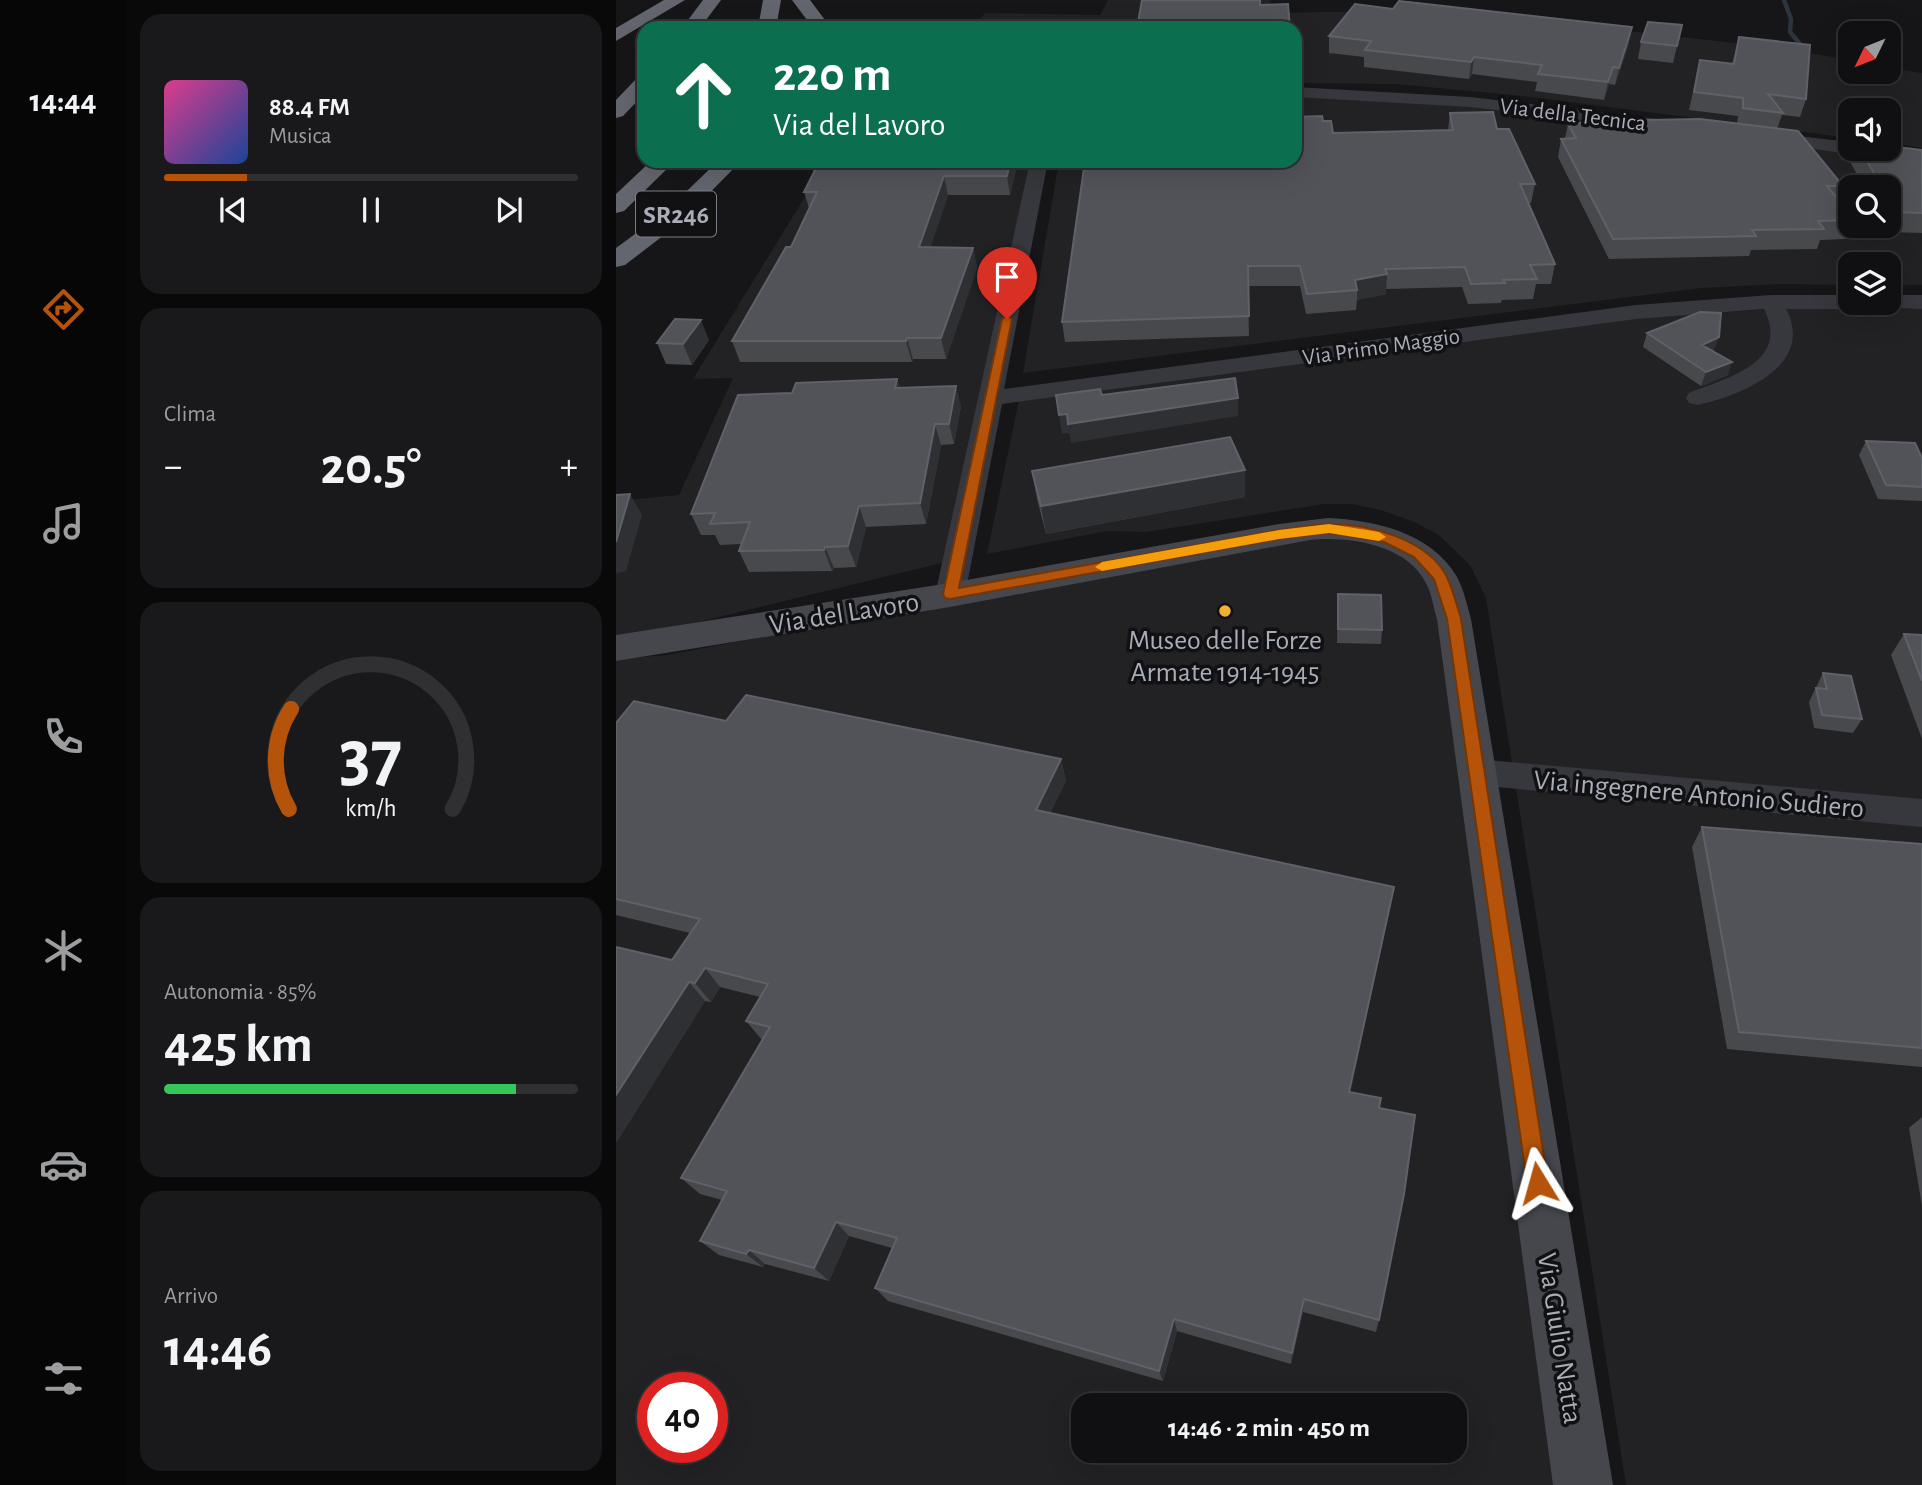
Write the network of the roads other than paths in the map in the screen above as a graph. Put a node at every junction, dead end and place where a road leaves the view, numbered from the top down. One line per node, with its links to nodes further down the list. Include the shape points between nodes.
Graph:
1 (676, 0): 6 (highway)
2 (682, 0): 7 (highway)
3 (712, 0): 8 (highway)
4 (772, 0): 9 (highway)
5 (800, 0): 10 (highway)
6 (641, 21)
7 (664, 21)
8 (696, 21)
9 (770, 21)
10 (816, 21)
11 (637, 23): 12 (highway)
12 (616, 36)
13 (1302, 92): 16 (street, Via della Tecnica, via 1470,102)
14 (637, 94): 15 (highway)
15 (622, 119)
16 (1691, 128)
17 (1744, 135): 18 (street)
18 (1838, 147)
19 (657, 168): 22 (highway)
20 (723, 168): 23 (highway, SR246, via 673,216)
21 (1038, 168): 28 (street)
22 (616, 206)
23 (616, 260)
24 (1771, 302): 25 (street, Via Primo Maggio); 28 (street, Via Primo Maggio, via 1636,312); 29 (street, via 1782,323 1781,341 1770,363 1755,376)
25 (1838, 302)
26 (1901, 302): 27 (street)
27 (1922, 302)
28 (991, 398): 31 (street)
29 (1698, 398)
30 (1279, 534): 31 (street, Via del Lavoro); 33 (street, Via Giulio Natta, via 1329,528 1389,539 1419,554 1440,577 1454,619)
31 (950, 594): 32 (street, Via del Lavoro)
32 (616, 648)
33 (1476, 772): 34 (street, Via ingegnere Antonio Sudiero); 35 (street, Via Giulio Natta)
34 (1922, 813)
35 (1583, 1485)

